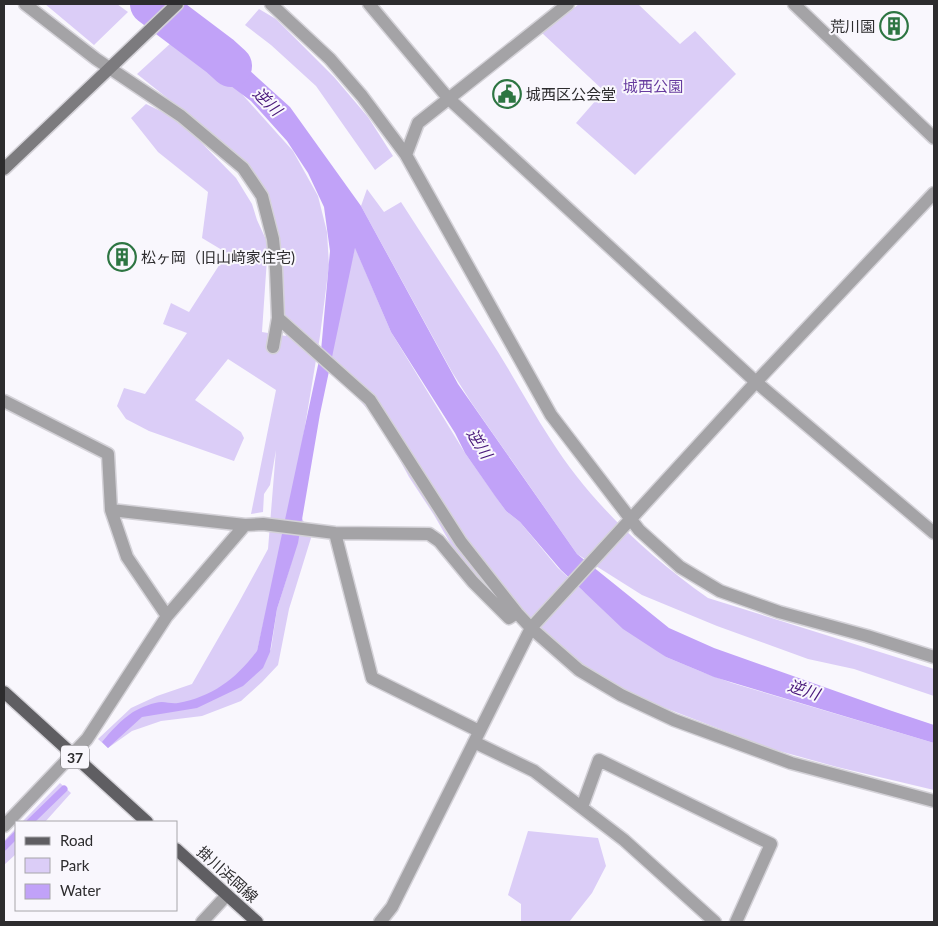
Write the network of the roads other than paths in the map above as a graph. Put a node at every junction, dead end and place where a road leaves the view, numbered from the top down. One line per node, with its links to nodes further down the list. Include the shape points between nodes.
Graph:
1 (25, 4): 7 (street)
2 (176, 4): 7 (street)
3 (271, 4): 10 (street, via 330,59)
4 (369, 4): 8 (street)
5 (568, 4): 8 (street)
6 (794, 4): 9 (street)
7 (112, 66): 11 (street); 13 (street, via 181,116 243,168 262,196 273,239)
8 (448, 98): 10 (street, via 418,123); 15 (street)
9 (934, 138)
10 (406, 155): 18 (street, via 551,415)
11 (4, 169)
12 (934, 193): 15 (street)
13 (278, 318): 14 (street); 22 (street, via 370,400 461,542)
14 (273, 347)
15 (756, 382): 18 (street); 21 (street)
16 (4, 400): 17 (street, via 108,454)
17 (111, 510): 19 (street); 23 (street, via 127,557)
18 (630, 519): 24 (street); 25 (street, via 680,567 720,591 779,612)
19 (245, 525): 20 (street, via 263,524); 23 (street)
20 (335, 533): 22 (street, via 429,534 509,618); 27 (street, via 372,678)
21 (934, 533)
22 (517, 613): 24 (street)
23 (167, 616): 28 (street, via 92,733)
24 (535, 623): 27 (street); 29 (street, via 579,670 621,695 674,720 791,763)
25 (934, 657)
26 (4, 692): 28 (main road, 37)
27 (477, 737): 30 (street, via 534,771); 37 (street, via 392,907)
28 (72, 755): 31 (main road, 37); 32 (street)
29 (934, 800)
30 (582, 807): 38 (street, via 624,840); 39 (street, via 599,760 770,844)
31 (146, 821)
32 (4, 826)
33 (178, 851): 34 (main road, 掛川浜岡線)
34 (227, 895): 35 (street); 36 (main road, 掛川浜岡線)
35 (202, 922)
36 (257, 922)
37 (380, 922)
38 (715, 922)
39 (736, 922)

